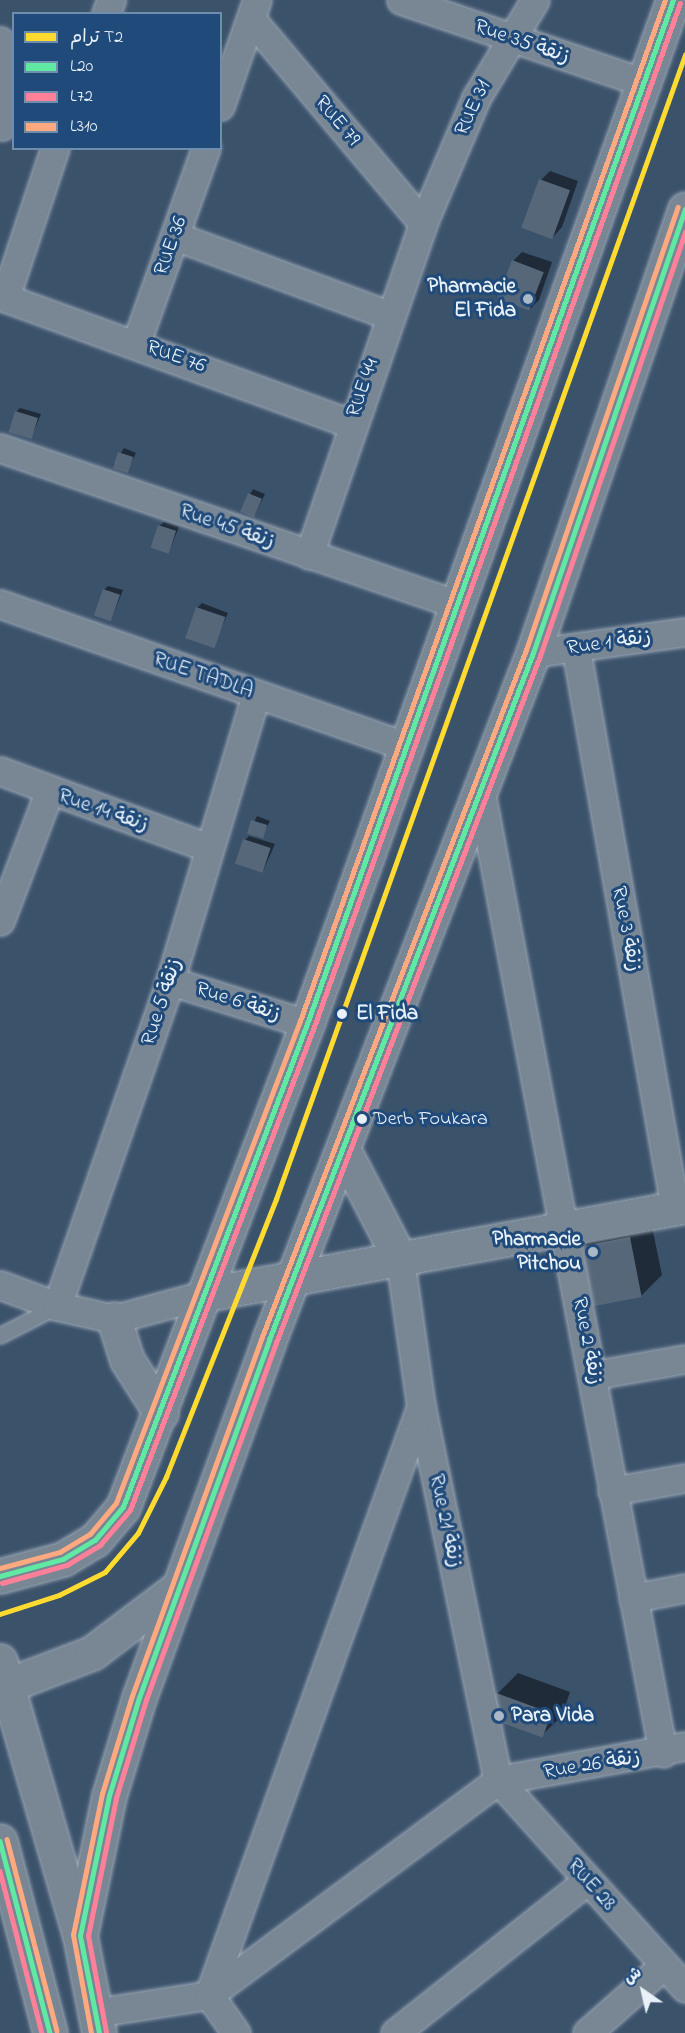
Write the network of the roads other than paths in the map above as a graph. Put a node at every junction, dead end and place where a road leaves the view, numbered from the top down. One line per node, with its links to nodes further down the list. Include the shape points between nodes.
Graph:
1 (401, 0): 5 (street, Rue 35 زنقة)
2 (536, 0): 5 (street, RUE 31)
3 (673, 0): 7 (main road)
4 (254, 10): 8 (street); 13 (street, RUE 79)
5 (514, 40): 7 (street, Rue 35 زنقة); 13 (street, RUE 31, via 476,98)
6 (0, 41): 9 (street)
7 (642, 82): 23 (main road)
8 (222, 100)
9 (5, 126)
10 (54, 150): 16 (street)
11 (205, 150): 14 (street, RUE 36)
12 (685, 209): 15 (main road)
13 (423, 223): 17 (street, RUE 44)
14 (175, 236): 17 (street); 18 (street, RUE 36)
15 (679, 243): 26 (main road)
16 (3, 297): 18 (street, RUE 76)
17 (388, 315): 19 (street, RUE 44)
18 (136, 343): 19 (street, RUE 76)
19 (351, 424): 21 (street, RUE 44)
20 (0, 448): 21 (street, Rue 45 زنقة)
21 (309, 555): 23 (street, Rue 45 زنقة)
22 (0, 604): 27 (street, RUE TADLA)
23 (455, 604): 28 (main road)
24 (685, 632): 25 (street, Rue 1 زنقة)
25 (576, 650): 26 (street, Rue 1 زنقة); 37 (street, Rue 3 زنقة)
26 (533, 653): 30 (main road)
27 (256, 695): 28 (street, RUE TADLA); 32 (street, Rue 5 زنقة)
28 (406, 746): 35 (main road)
29 (0, 771): 31 (street, Rue 14 زنقة)
30 (480, 788): 36 (main road); 38 (street, Rue 2 زنقة)
31 (49, 792): 32 (street, Rue 14 زنقة); 33 (street)
32 (207, 847): 34 (street, Rue 5 زنقة)
33 (0, 921)
34 (170, 981): 35 (street, Rue 6 زنقة); 43 (street, Rue 5 زنقة)
35 (307, 1024): 42 (main road)
36 (343, 1149): 39 (main road); 40 (main road)
37 (680, 1207): 38 (main road)
38 (565, 1229): 39 (main road); 47 (street, Rue 2 زنقة)
39 (400, 1259): 40 (main road); 48 (street, Rue 21 زنقة)
40 (294, 1278): 42 (main road); 53 (main road)
41 (0, 1285): 43 (street)
42 (207, 1294): 44 (street); 49 (main road)
43 (57, 1306): 44 (street); 45 (lane)
44 (114, 1319): 49 (main road, via 127,1360)
45 (0, 1336)
46 (685, 1359): 47 (street)
47 (594, 1375): 51 (street, Rue 2 زنقة)
48 (421, 1406): 58 (street, Rue 21 زنقة); 66 (street)
49 (161, 1413): 52 (main road, via 123,1508 95,1540 63,1559)
50 (685, 1478): 51 (street)
51 (612, 1491): 55 (street, Rue 2 زنقة)
52 (0, 1576)
53 (179, 1587): 56 (main road, via 92,1653); 62 (main road, via 109,1796)
54 (685, 1588): 55 (street)
55 (633, 1598): 57 (street, Rue 2 زنقة)
56 (3, 1679): 62 (main road)
57 (674, 1749): 58 (street, Rue 26 زنقة)
58 (498, 1780): 60 (street, RUE 28); 66 (street)
59 (0, 1840): 63 (main road)
60 (588, 1881): 64 (street, RUE 28); 70 (street)
61 (0, 1894): 63 (main road)
62 (80, 1936): 67 (main road)
63 (28, 1939): 68 (main road)
64 (664, 1965): 65 (street, RUE 28); 71 (street)
65 (685, 1988)
66 (209, 1995): 67 (street); 69 (street)
67 (96, 2023)
68 (50, 2033)
69 (236, 2033)
70 (395, 2033)
71 (587, 2033)

